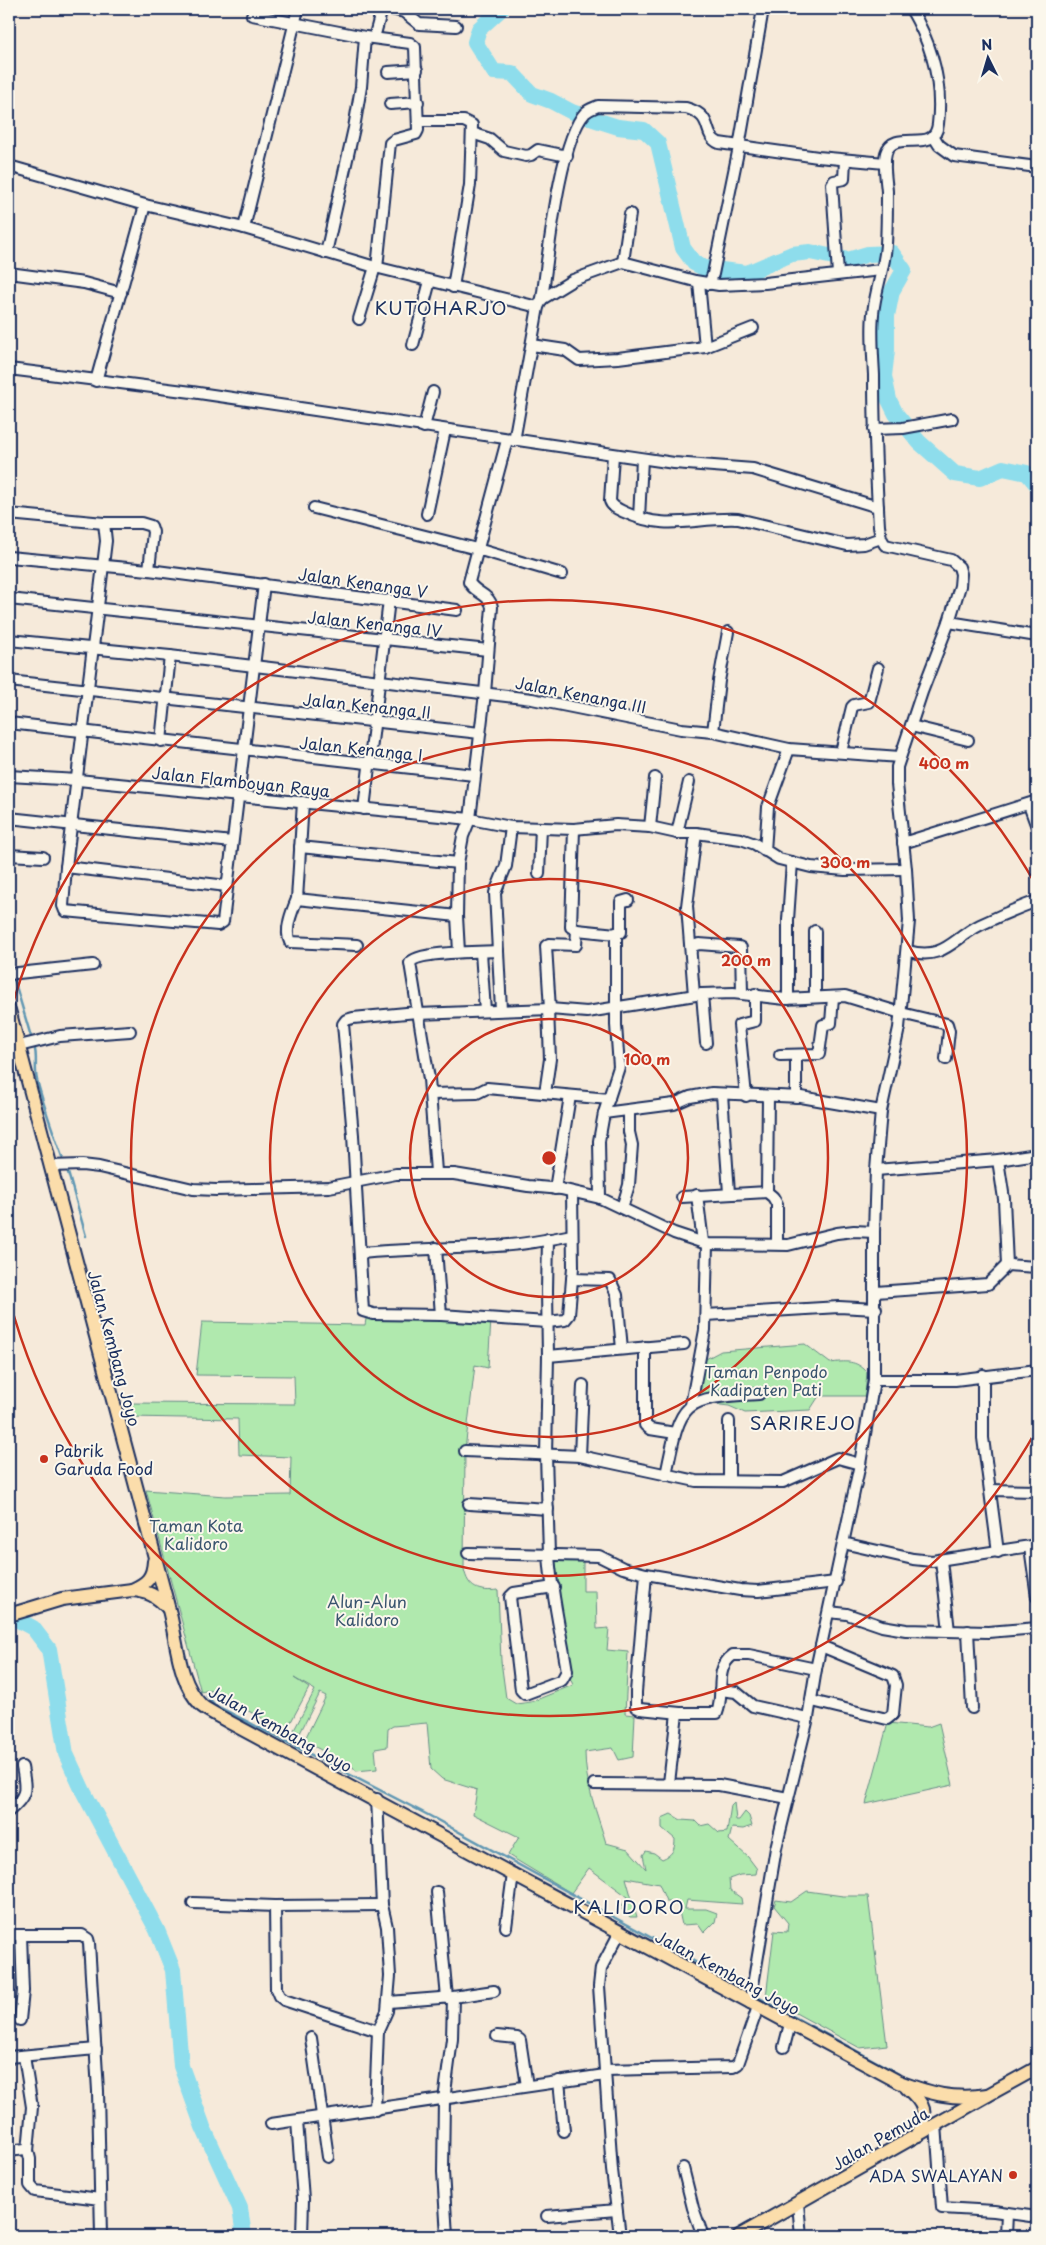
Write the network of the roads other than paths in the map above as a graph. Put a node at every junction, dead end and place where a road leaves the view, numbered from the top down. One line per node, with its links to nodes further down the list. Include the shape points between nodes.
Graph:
1 (298, 9): 7 (street)
2 (382, 9): 9 (street)
3 (391, 9): 8 (street, via 404,12 419,24)
4 (763, 9): 17 (street)
5 (911, 9): 16 (street, via 928,43 938,76 940,102)
6 (252, 15): 7 (street)
7 (294, 24): 9 (street); 25 (street)
8 (456, 26)
9 (370, 38): 10 (street, via 413,44 417,52); 26 (street)
10 (417, 70): 11 (street); 12 (street)
11 (388, 72)
12 (418, 102): 13 (street); 14 (street)
13 (390, 104)
14 (418, 121): 15 (street, via 464,121 472,125); 28 (street, via 417,133 390,143)
15 (472, 133): 18 (street, via 490,139 504,151 526,156 538,150); 34 (street, via 468,202)
16 (934, 137): 20 (street, via 894,143 886,152); 22 (street, via 954,156)
17 (739, 146): 18 (street, via 714,141 704,118 693,110 608,105 586,112); 19 (street); 33 (street, via 714,269)
18 (567, 156): 36 (street)
19 (845, 160): 20 (street); 31 (street, via 844,179 832,184)
20 (885, 163): 29 (street, via 887,212)
21 (9, 166): 23 (street)
22 (1037, 167)
23 (145, 205): 25 (street); 35 (street)
24 (630, 214): 27 (street)
25 (244, 228): 26 (street)
26 (326, 253): 28 (street)
27 (623, 262): 33 (street); 36 (street, via 573,280)
28 (376, 267): 32 (street); 37 (street)
29 (881, 270): 31 (street); 47 (street, via 873,315)
30 (9, 273): 35 (street, via 84,283)
31 (838, 274): 33 (street, via 765,283)
32 (430, 281): 34 (street); 39 (street)
33 (704, 283): 41 (street)
34 (453, 287): 36 (street)
35 (121, 293): 43 (street)
36 (540, 303): 40 (street)
37 (359, 318)
38 (752, 328): 41 (street)
39 (414, 345)
40 (532, 345): 41 (street, via 565,350 579,360); 49 (street)
41 (705, 347)
42 (9, 369): 43 (street)
43 (96, 380): 46 (street)
44 (433, 392): 46 (street)
45 (952, 419): 47 (street, via 903,428)
46 (424, 427): 48 (street)
47 (874, 429): 52 (street)
48 (445, 430): 49 (street); 55 (street)
49 (510, 440): 50 (street); 59 (street)
50 (613, 455): 51 (street); 56 (street, via 610,501 615,508)
51 (642, 459): 52 (street, via 753,469); 56 (street)
52 (878, 507): 58 (street)
53 (314, 508): 59 (street)
54 (9, 514): 57 (street)
55 (427, 514)
56 (640, 518): 58 (street, via 670,524 738,519 847,545)
57 (104, 523): 61 (street); 62 (street, via 151,526)
58 (881, 538): 69 (street, via 888,546 956,562 961,579)
59 (477, 549): 63 (street); 76 (street, via 469,582 491,602)
60 (9, 557): 61 (street, Jalan Kenanga V)
61 (103, 565): 62 (street, Jalan Kenanga V); 67 (street)
62 (149, 570): 64 (street, Jalan Kenanga V)
63 (562, 574)
64 (264, 584): 66 (street, Jalan Kenanga V); 70 (street)
65 (9, 599): 67 (street, Jalan Kenanga IV)
66 (388, 600): 68 (street, Jalan Kenanga V); 74 (street)
67 (99, 607): 70 (street, Jalan Kenanga IV); 75 (street)
68 (458, 610)
69 (949, 622): 72 (street); 88 (street)
70 (259, 625): 74 (street, Jalan Kenanga IV); 78 (street)
71 (728, 632): 90 (street)
72 (1037, 636)
73 (9, 640): 75 (street, Jalan Kenanga III)
74 (384, 640): 76 (street, Jalan Kenanga IV); 80 (street)
75 (93, 648): 77 (street, Jalan Kenanga III); 82 (street)
76 (488, 650): 83 (street)
77 (170, 656): 78 (street, Jalan Kenanga III); 84 (street)
78 (255, 666): 80 (street, Jalan Kenanga III); 85 (street)
79 (878, 668): 96 (street, via 869,702 852,707)
80 (379, 680): 83 (street, Jalan Kenanga III); 86 (street)
81 (9, 681): 82 (street, Jalan Kenanga II)
82 (88, 689): 84 (street, Jalan Kenanga II); 89 (street)
83 (485, 693): 90 (street, Jalan Kenanga III); 91 (street)
84 (165, 698): 85 (street, Jalan Kenanga II); 93 (street)
85 (250, 707): 86 (street, Jalan Kenanga II); 94 (street)
86 (374, 721): 91 (street, Jalan Kenanga II); 98 (street)
87 (9, 723): 89 (street, Jalan Kenanga I)
88 (911, 726): 92 (street); 97 (street)
89 (83, 732): 93 (street, Jalan Kenanga I); 102 (street)
90 (713, 732): 95 (street, Jalan Kenanga III)
91 (480, 733): 99 (street)
92 (968, 740)
93 (161, 741): 94 (street, Jalan Kenanga I)
94 (244, 749): 98 (street, Jalan Kenanga I); 104 (street)
95 (789, 749): 96 (street, Jalan Kenanga III); 121 (street, via 768,807)
96 (841, 752): 97 (street, Jalan Kenanga III)
97 (900, 757): 119 (street, via 897,784)
98 (370, 764): 99 (street, Jalan Kenanga I); 107 (street)
99 (474, 775): 109 (street)
100 (9, 776): 102 (street, Jalan Flamboyan Raya)
101 (655, 778): 112 (street)
102 (78, 780): 104 (street, Jalan Flamboyan Raya); 110 (street)
103 (689, 782): 116 (street)
104 (238, 796): 105 (street, Jalan Flamboyan Raya); 118 (street)
105 (303, 802): 107 (street, Jalan Flamboyan Raya); 120 (street)
106 (1033, 803): 113 (street); 119 (street)
107 (364, 809): 109 (street, Jalan Flamboyan Raya)
108 (9, 818): 110 (street)
109 (470, 819): 111 (street, Jalan Flamboyan Raya); 125 (street)
110 (72, 824): 118 (street); 126 (street)
111 (511, 827): 114 (street, Jalan Flamboyan Raya); 139 (street, via 506,866 495,893)
112 (650, 827): 115 (street, Jalan Flamboyan Raya); 116 (street, Jalan Flamboyan Raya)
113 (1037, 827)
114 (541, 828): 115 (street, Jalan Flamboyan Raya); 128 (street)
115 (574, 829): 134 (street, via 570,922 571,928)
116 (677, 833): 117 (street, Jalan Flamboyan Raya)
117 (696, 833): 121 (street, Jalan Flamboyan Raya, via 741,840 755,844); 138 (street, via 687,906)
118 (232, 842): 129 (street)
119 (903, 843): 127 (street)
120 (300, 847): 125 (street); 130 (street)
121 (765, 852): 124 (street, Jalan Flamboyan Raya)
122 (9, 855): 123 (street)
123 (43, 857)
124 (792, 862): 127 (street, Jalan Flamboyan Raya, via 826,870); 150 (street)
125 (458, 863): 133 (street)
126 (66, 867): 129 (street); 129 (street, via 65,911 218,925 224,922)
127 (906, 869): 140 (street)
128 (539, 874)
129 (227, 886)
130 (297, 899): 133 (street); 137 (street, via 290,917 290,942)
131 (628, 900): 136 (street, via 621,902 621,932)
132 (1036, 904): 140 (street, via 976,927 936,953)
133 (457, 916): 141 (street)
134 (578, 930): 136 (street); 152 (street, via 576,945 546,946)
135 (815, 931): 149 (street)
136 (616, 933): 151 (street)
137 (357, 945)
138 (691, 950): 145 (street, via 699,944 741,948); 147 (street)
139 (498, 951): 142 (street); 153 (street)
140 (908, 951): 157 (street)
141 (460, 952): 142 (street); 156 (street, via 412,960 410,966)
142 (481, 952): 154 (street)
143 (93, 965): 144 (street)
144 (9, 974)
145 (742, 993): 146 (street); 147 (street)
146 (755, 994): 150 (street); 168 (street, via 755,1021 739,1025)
147 (698, 995): 151 (street); 159 (street)
148 (833, 996): 149 (street); 157 (street, via 852,998); 161 (street, via 831,1023 823,1025 819,1054)
149 (815, 997): 150 (street)
150 (788, 999)
151 (618, 1008): 152 (street, via 587,1012); 171 (street, via 619,1066)
152 (549, 1009): 153 (street); 164 (street, via 550,1059)
153 (502, 1010): 154 (street)
154 (485, 1011): 156 (street)
155 (9, 1013): 160 (main road, Jalan Kembang Joyo)
156 (418, 1013): 165 (street); 180 (street, via 344,1021)
157 (901, 1013): 163 (street, via 949,1026); 172 (street)
158 (130, 1031): 160 (street, via 60,1036)
159 (706, 1043)
160 (19, 1046): 177 (main road, Jalan Kembang Joyo)
161 (796, 1055): 162 (street); 170 (street)
162 (780, 1056)
163 (946, 1059)
164 (546, 1093): 165 (street, via 487,1088 477,1093); 167 (street)
165 (430, 1094): 179 (street)
166 (722, 1094): 168 (street); 173 (street, via 700,1094 674,1104); 184 (street)
167 (570, 1096): 171 (street); 181 (street)
168 (746, 1096): 169 (street)
169 (768, 1097): 170 (street); 183 (street)
170 (796, 1097): 172 (street)
171 (609, 1099): 174 (street)
172 (881, 1111): 178 (street)
173 (629, 1112): 174 (street); 188 (street, via 631,1162)
174 (604, 1113): 187 (street, via 599,1141)
175 (1037, 1154): 176 (street)
176 (998, 1160): 178 (street); 196 (street, via 1004,1199)
177 (50, 1166): 180 (street, via 99,1167 192,1189 329,1187); 231 (main road, Jalan Kembang Joyo)
178 (876, 1170): 189 (street)
179 (436, 1172): 180 (street, via 396,1174); 181 (street)
180 (355, 1182): 195 (street)
181 (555, 1189): 182 (street)
182 (572, 1192): 187 (street); 190 (street)
183 (767, 1192): 184 (street); 193 (street, via 777,1204)
184 (729, 1193): 185 (street)
185 (696, 1195): 186 (street); 192 (street)
186 (682, 1196)
187 (600, 1198): 188 (street)
188 (622, 1208): 192 (street, via 674,1233)
189 (874, 1232): 193 (street, via 854,1231 795,1244); 199 (street)
190 (572, 1235): 191 (street); 198 (street)
191 (548, 1239): 194 (street, via 496,1246); 203 (street)
192 (705, 1243): 193 (street); 201 (street)
193 (777, 1244)
194 (436, 1248): 195 (street); 202 (street)
195 (360, 1254): 202 (street, via 363,1311)
196 (1007, 1265): 197 (street); 199 (street, via 988,1284)
197 (1037, 1267)
198 (572, 1279): 203 (street, via 569,1316 565,1320); 206 (street, via 610,1280 617,1295)
199 (876, 1292): 200 (street)
200 (876, 1308): 201 (street, via 839,1307); 210 (street)
201 (706, 1315): 213 (street)
202 (441, 1316): 203 (street)
203 (547, 1322): 207 (street)
204 (684, 1344): 205 (street)
205 (645, 1347): 206 (street); 215 (street, via 645,1425 650,1429)
206 (622, 1349): 207 (street)
207 (548, 1356): 217 (street)
208 (1037, 1370): 209 (street)
209 (983, 1376): 210 (street, via 955,1380); 222 (street, via 983,1438)
210 (874, 1380): 219 (street)
211 (583, 1385): 218 (street)
212 (759, 1394): 213 (street, via 704,1399)
213 (691, 1405): 215 (street, via 679,1419)
214 (729, 1421): 221 (street)
215 (675, 1433): 220 (street)
216 (465, 1450): 217 (street)
217 (546, 1455): 218 (street); 225 (street)
218 (580, 1456): 220 (street)
219 (860, 1464): 221 (street, via 838,1458 783,1482); 226 (street)
220 (666, 1475): 221 (street)
221 (729, 1481)
222 (990, 1490): 223 (street); 229 (street)
223 (1037, 1491)
224 (469, 1504): 225 (street)
225 (548, 1509): 230 (street)
226 (843, 1543): 232 (street, via 913,1560); 234 (street)
227 (1034, 1546): 229 (street); 237 (street)
228 (468, 1552): 230 (street)
229 (998, 1552): 232 (street)
230 (549, 1554): 233 (street, via 599,1556 623,1568); 235 (street)
231 (154, 1555): 236 (main road, via 150,1578); 238 (main road, Jalan Kembang Joyo)
232 (941, 1560): 242 (street)
233 (646, 1574): 234 (street, via 750,1591); 249 (street, via 636,1707)
234 (836, 1582): 239 (street)
235 (554, 1587): 235 (street, via 514,1593 510,1597 521,1690 526,1694 562,1680 566,1674)
236 (132, 1590): 238 (main road, via 154,1595); 240 (main road, via 62,1599)
237 (1037, 1597)
238 (169, 1610): 255 (main road, Jalan Kembang Joyo, via 188,1686 203,1707)
239 (829, 1612): 242 (street, via 892,1628); 244 (street)
240 (9, 1615)
241 (1037, 1628): 243 (street)
242 (949, 1631): 243 (street)
243 (968, 1631): 248 (street)
244 (821, 1646): 245 (street); 247 (street, via 893,1676 896,1685 892,1714 887,1719)
245 (816, 1669): 246 (street, via 736,1654 723,1664); 247 (street)
246 (720, 1690): 249 (street, via 717,1712); 250 (street, via 736,1692 753,1706)
247 (812, 1701): 250 (street)
248 (972, 1708)
249 (677, 1713): 252 (street)
250 (807, 1718): 254 (street)
251 (22, 1766): 256 (street, via 26,1789 23,1798)
252 (669, 1783): 253 (street); 254 (street, via 719,1785)
253 (594, 1784)
254 (788, 1798): 268 (street, via 769,1885)
255 (376, 1799): 257 (main road, Jalan Kembang Joyo); 260 (street)
256 (9, 1810)
257 (513, 1874): 262 (street); 263 (main road, Jalan Kembang Joyo)
258 (437, 1892): 267 (street)
259 (193, 1903): 261 (street)
260 (382, 1905): 261 (street); 269 (street, via 387,1927)
261 (275, 1906): 272 (street, via 276,1989 279,1996)
262 (506, 1927)
263 (620, 1932): 268 (main road, Jalan Kembang Joyo); 280 (street, via 599,1977)
264 (9, 1935): 265 (street)
265 (21, 1935): 270 (street, via 23,1991); 276 (street, via 82,1935 88,1938)
266 (494, 1991): 267 (street)
267 (450, 1998): 269 (street); 285 (street, via 452,2039)
268 (753, 1999): 271 (main road, Jalan Kembang Joyo); 280 (street, via 738,2064 733,2067)
269 (390, 2002): 272 (street)
270 (20, 2020)
271 (790, 2024): 275 (street); 282 (main road, Jalan Kembang Joyo)
272 (378, 2032): 286 (street)
273 (497, 2036): 283 (street, via 520,2040)
274 (311, 2038): 287 (street)
275 (784, 2047)
276 (96, 2049): 277 (street); 297 (street)
277 (24, 2056): 278 (street); 294 (street, via 32,2107)
278 (9, 2057)
279 (1037, 2068): 284 (main road, Jalan Pemuda)
280 (605, 2073): 281 (street); 299 (street)
281 (559, 2081): 283 (street); 291 (street)
282 (899, 2082): 284 (main road, Jalan Kembang Joyo, via 943,2096 970,2098); 292 (main road, via 922,2104 924,2118)
283 (527, 2086): 285 (street)
284 (988, 2095): 290 (main road, Jalan Pemuda)
285 (444, 2100): 286 (street); 305 (street, via 443,2172)
286 (375, 2110): 287 (street)
287 (324, 2117): 288 (street); 295 (street)
288 (297, 2120): 289 (street); 304 (street, via 303,2199)
289 (271, 2124)
290 (936, 2124): 292 (main road, Jalan Pemuda); 300 (street, via 942,2208)
291 (564, 2131)
292 (918, 2135): 298 (main road, Jalan Pemuda)
293 (9, 2151): 294 (street)
294 (28, 2151): 297 (street, via 32,2189 40,2193)
295 (328, 2157)
296 (683, 2168): 307 (street)
297 (100, 2199): 303 (street)
298 (798, 2204): 308 (main road, Jalan Pemuda); 309 (street)
299 (616, 2210): 301 (street); 306 (street)
300 (1007, 2213): 302 (street); 310 (street)
301 (547, 2216)
302 (1037, 2217)
303 (101, 2236)
304 (302, 2236)
305 (447, 2236)
306 (620, 2236)
307 (703, 2236)
308 (739, 2236)
309 (801, 2236)
310 (1006, 2236)

